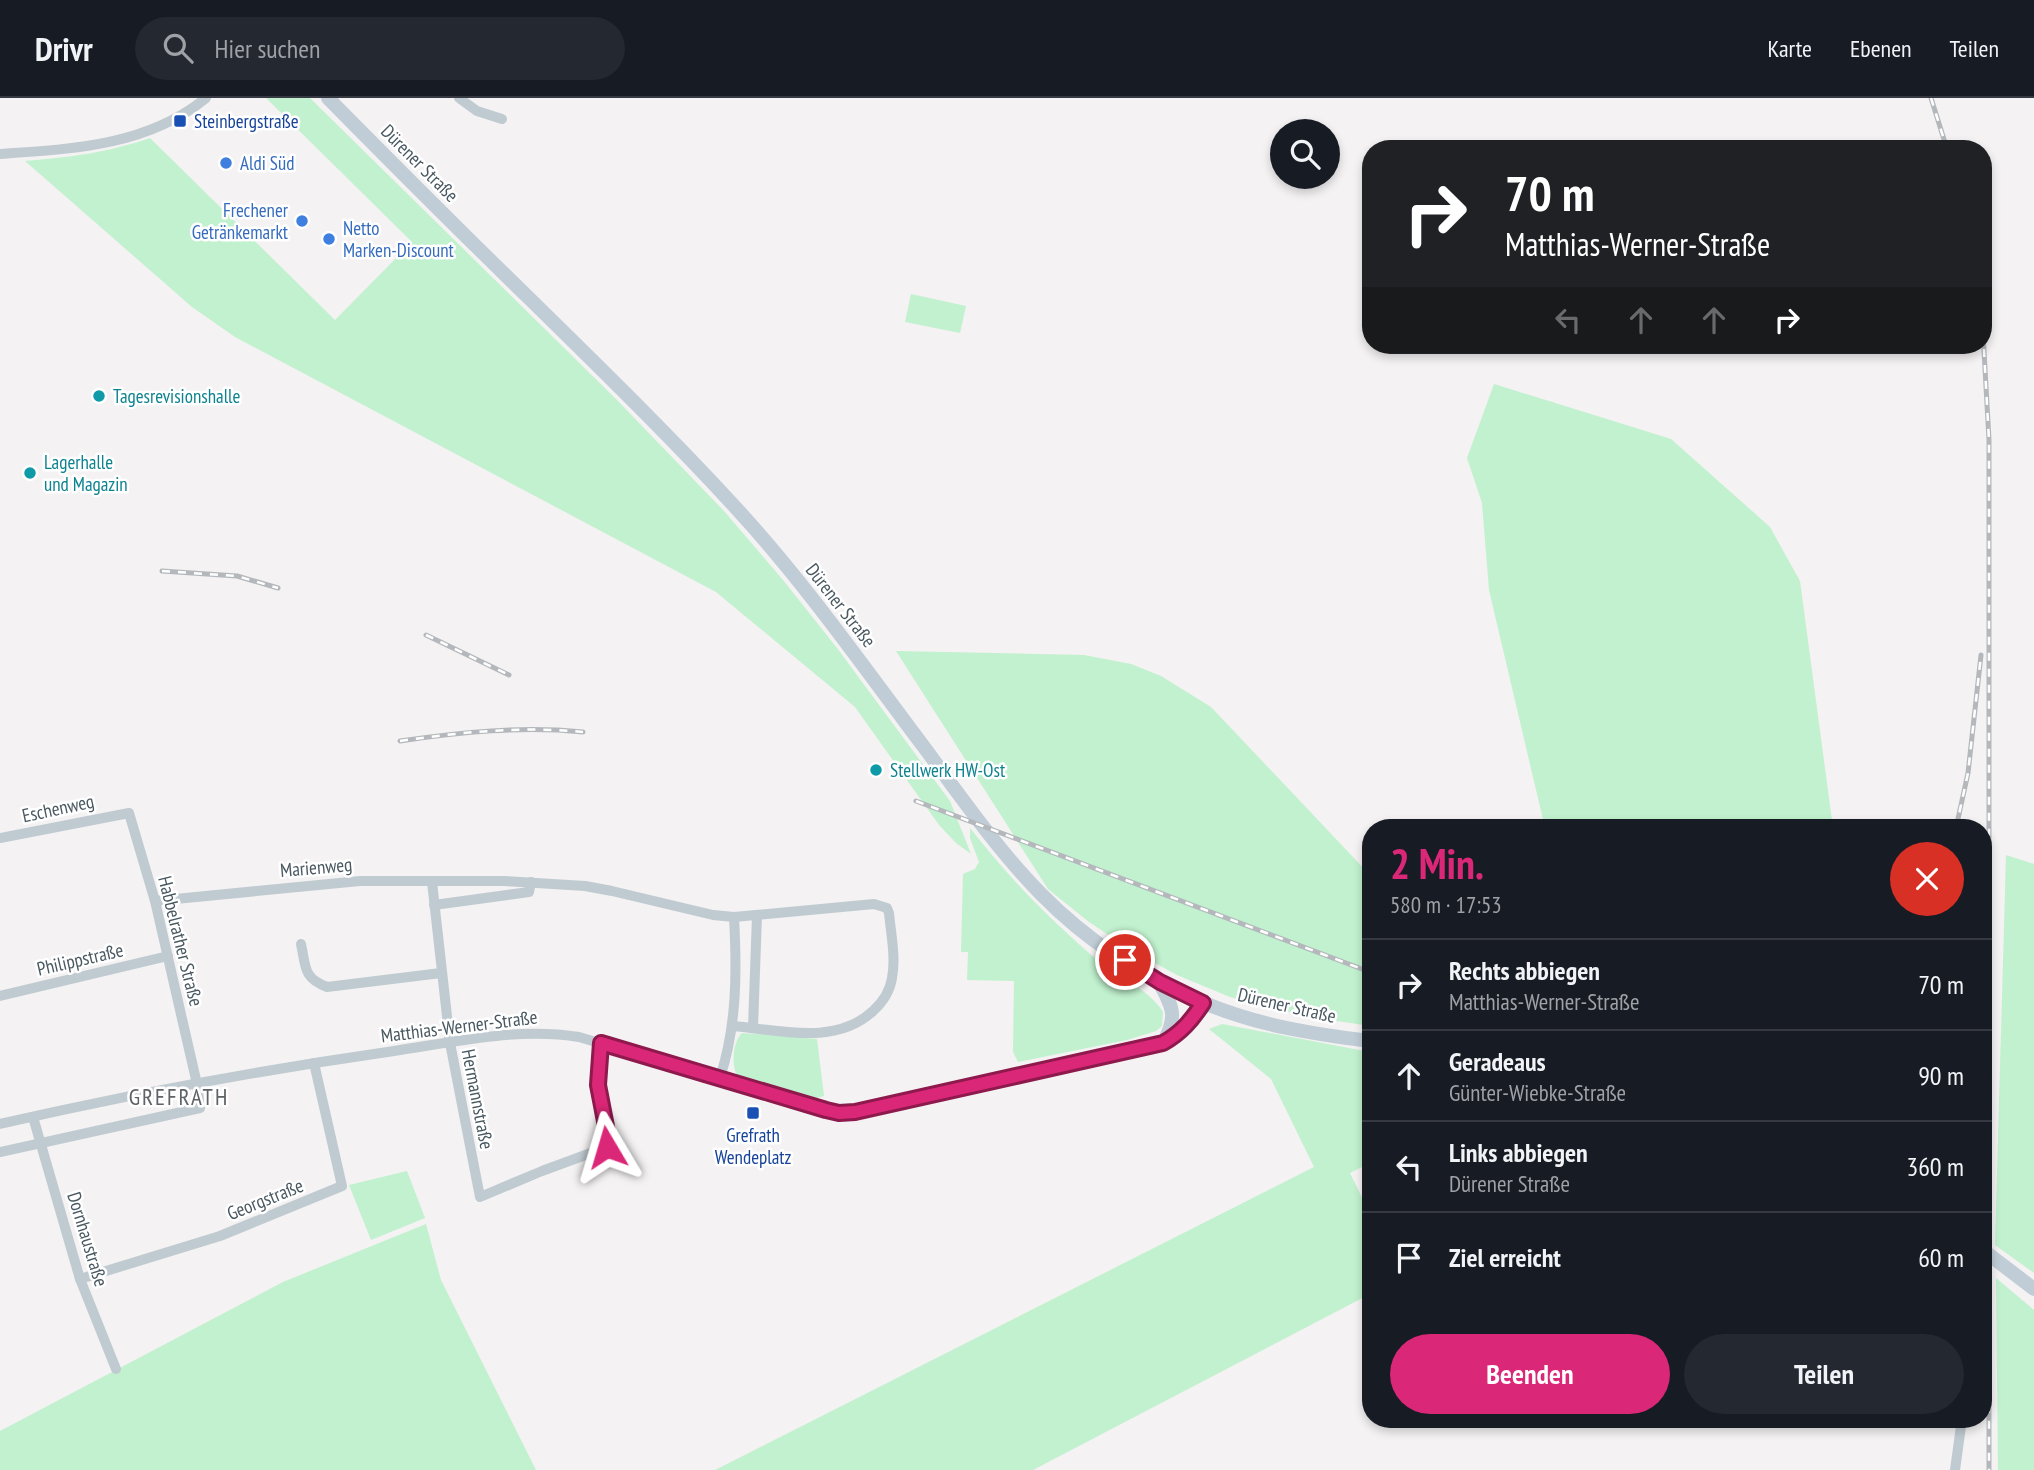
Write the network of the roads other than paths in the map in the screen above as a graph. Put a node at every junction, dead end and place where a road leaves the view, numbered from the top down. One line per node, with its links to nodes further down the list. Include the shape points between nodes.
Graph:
1 (206, 98): 5 (street, via 178,117 113,142)
2 (328, 98): 21 (main road, Dürener Straße, via 737,509 806,590 995,842 1041,894 1108,949)
3 (459, 98): 4 (street, via 477,111)
4 (502, 119)
5 (0, 154)
6 (123, 813): 7 (street, Eschenweg); 12 (street, Habbelrather Straße, via 129,813)
7 (0, 838)
8 (432, 882): 9 (street, Marienweg); 12 (street, Marienweg, via 360,881); 13 (street, Hermannstraße)
9 (481, 882): 10 (street, Marienweg); 11 (street)
10 (531, 882): 11 (street, via 529,892); 15 (street, Marienweg, via 612,891)
11 (482, 898): 13 (street)
12 (155, 901): 17 (street, Habbelrather Straße)
13 (434, 905): 20 (street, Hermannstraße)
14 (757, 915): 15 (street, Marienweg); 19 (street); 25 (street, Marienweg, via 883,905 889,913 893,966 890,986 880,1004 849,1027 802,1032)
15 (734, 917): 18 (street)
16 (301, 944): 20 (street, via 307,974 327,987)
17 (168, 956): 22 (street, Philippstraße); 32 (street, Habbelrather Straße)
18 (737, 964): 19 (street); 24 (street)
19 (755, 964): 25 (street)
20 (441, 973): 27 (street, Hermannstraße)
21 (1160, 982): 23 (main road, Dürener Straße); 29 (main road, via 1173,1016)
22 (0, 996)
23 (1203, 1003): 26 (main road, Dürener Straße, via 1276,1027); 29 (street, via 1184,1029)
24 (733, 1026): 25 (street); 31 (street)
25 (753, 1028)
26 (1362, 1040)
27 (450, 1043): 28 (street, Matthias-Werner-Straße, via 538,1033); 28 (street, Hermannstraße, via 480,1197 607,1147 598,1085); 30 (street, Matthias-Werner-Straße)
28 (601, 1043): 31 (street, Matthias-Werner-Straße)
29 (1163, 1043): 31 (street, Matthias-Werner-Straße, via 855,1112 826,1110)
30 (314, 1063): 32 (street, Matthias-Werner-Straße); 38 (street, Georgstraße, via 342,1186 220,1236)
31 (720, 1078)
32 (197, 1084): 33 (street, Matthias-Werner-Straße); 35 (street, via 200,1108)
33 (33, 1117): 34 (street, Matthias-Werner-Straße); 35 (street, Dornhaustraße)
34 (0, 1124)
35 (41, 1143): 36 (street); 38 (street, Dornhaustraße)
36 (0, 1152)
37 (1992, 1257): 39 (main road)
38 (80, 1279): 40 (street, Dornhaustraße)
39 (2034, 1289)
40 (116, 1369)
41 (1961, 1428): 42 (street)
42 (1955, 1470)

